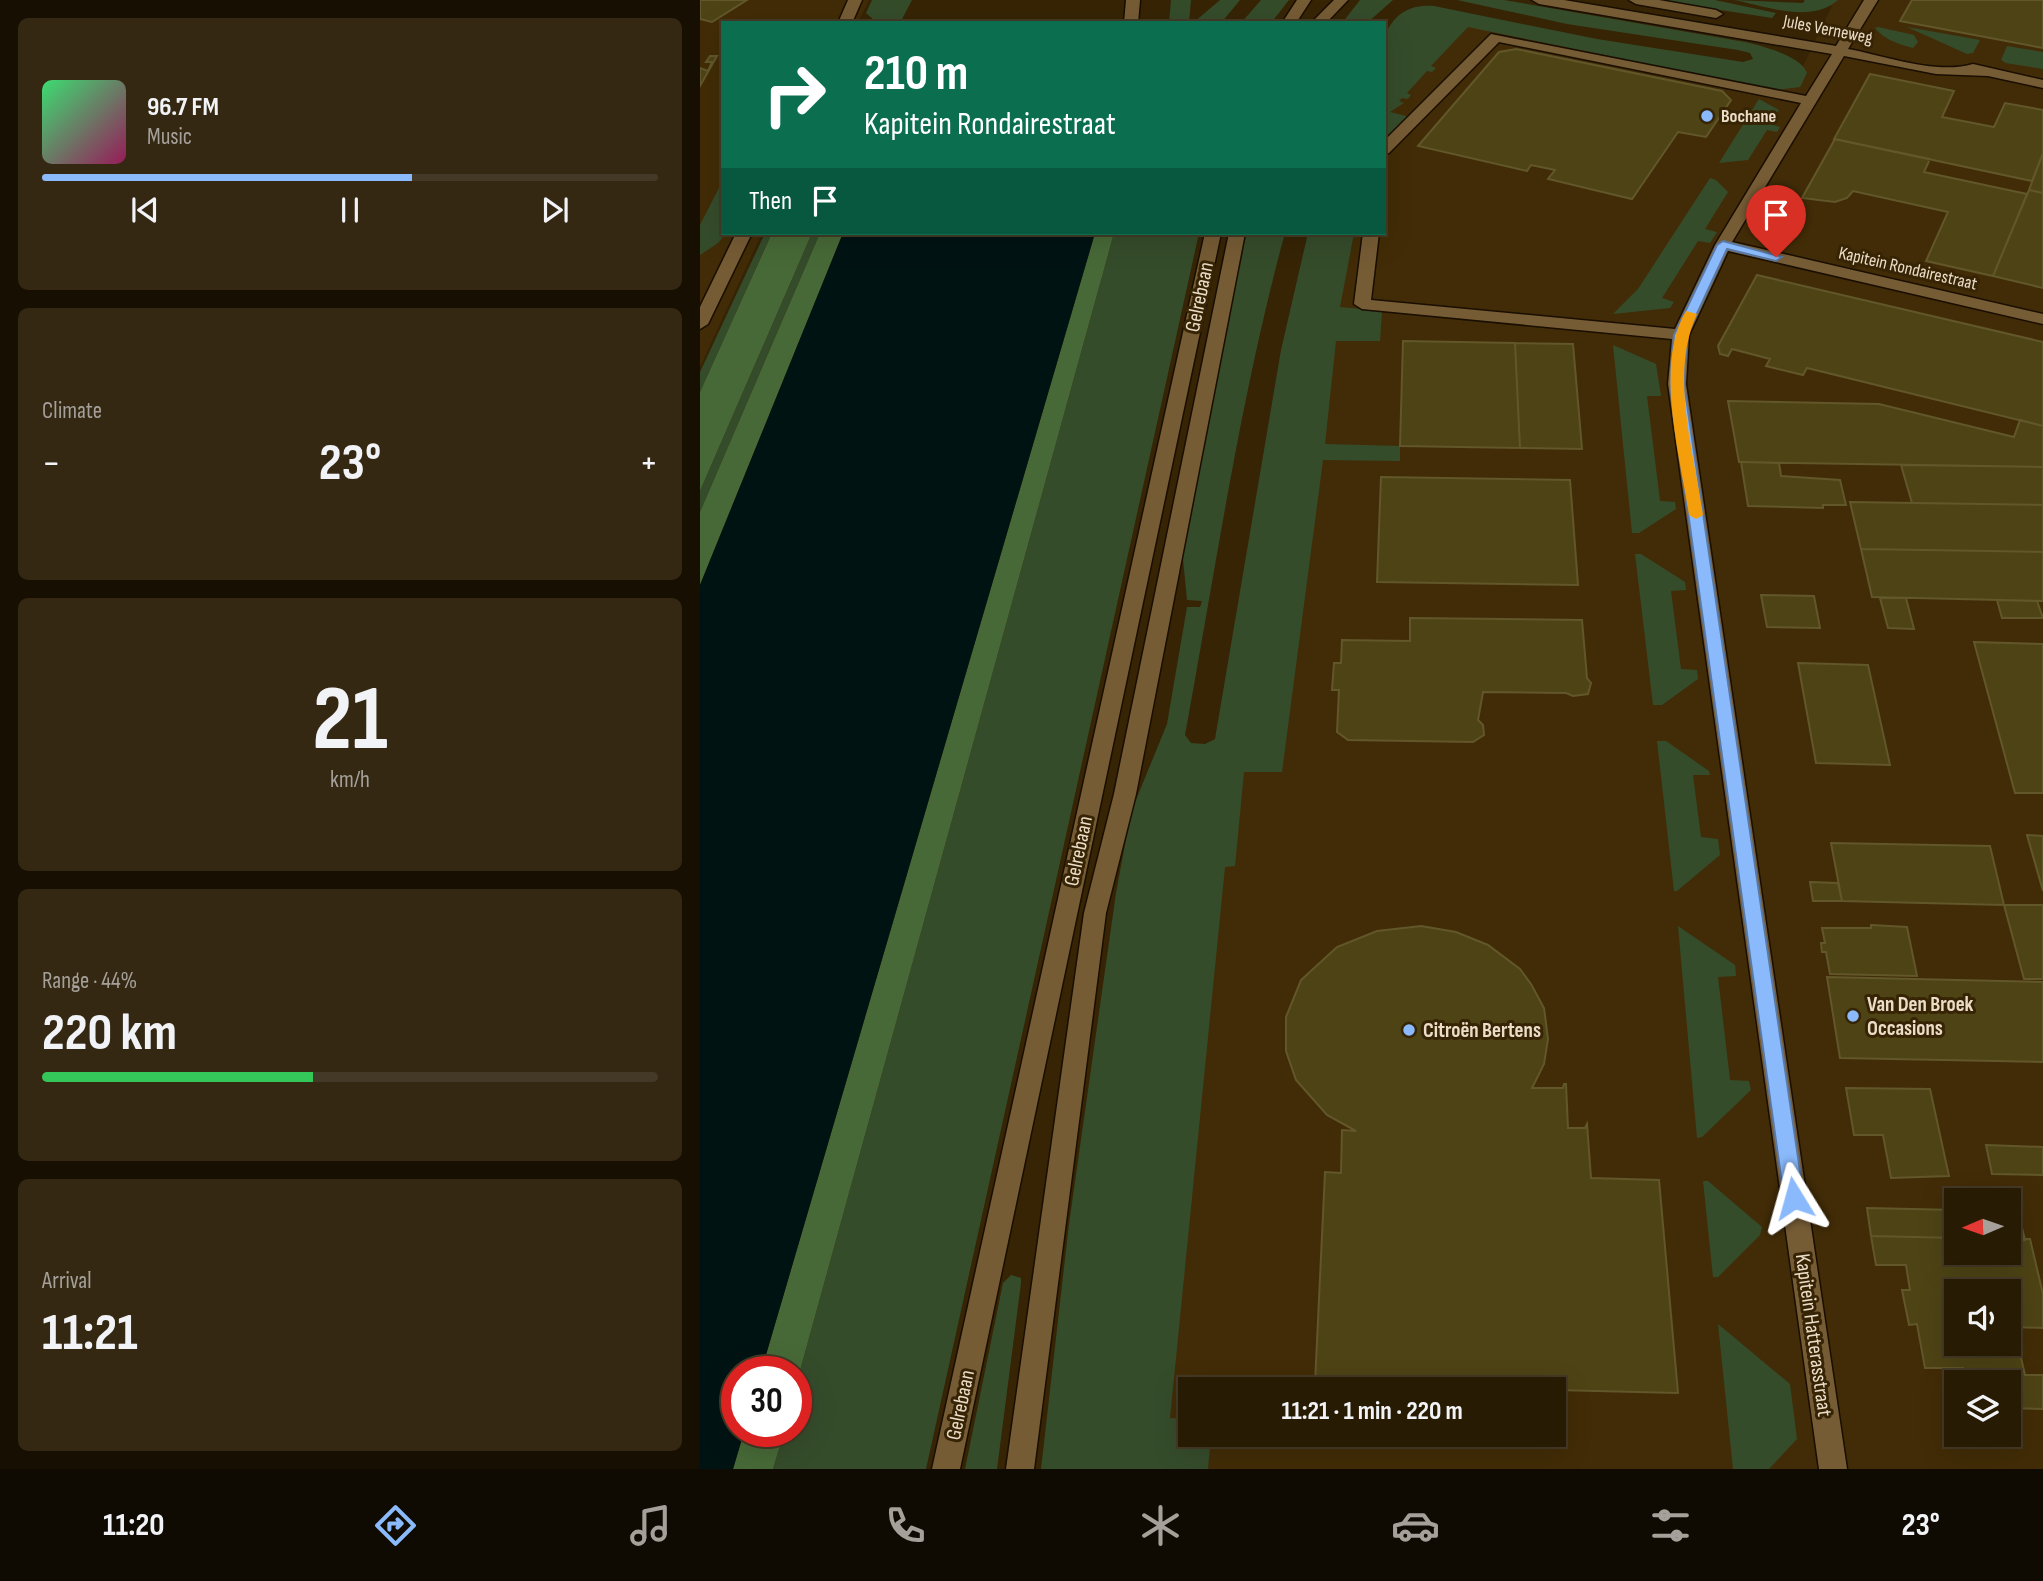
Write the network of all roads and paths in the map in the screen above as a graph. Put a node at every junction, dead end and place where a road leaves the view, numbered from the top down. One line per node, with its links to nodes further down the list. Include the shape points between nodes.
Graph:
1 (855, 0): 8 (street)
2 (1133, 0): 9 (street)
3 (1304, 0): 10 (street)
4 (1341, 0): 11 (street)
5 (1539, 0): 12 (street, Jules Verneweg)
6 (1636, 0): 12 (street, Jules Verneweg)
7 (1871, 0): 12 (street, Kapitein Hatterasstraat)
8 (846, 21)
9 (1131, 21)
10 (1290, 21)
11 (1320, 21)
12 (1844, 44): 13 (street, Jules Verneweg, via 1936,70 1985,72); 14 (street, Kapitein Hatterasstraat)
13 (2043, 84)
14 (1811, 101): 15 (street, via 1496,37); 20 (street, Kapitein Hatterasstraat)
15 (1386, 148)
16 (743, 235): 21 (street)
17 (1213, 235): 24 (street, Gelrebaan)
18 (1237, 235): 25 (street, Gelrebaan, via 1125,794 1095,913)
19 (1371, 235): 23 (street, via 1362,304)
20 (1723, 245): 22 (street, Kapitein Rondairestraat); 23 (street, Kapitein Hatterasstraat)
21 (701, 318)
22 (2043, 318)
23 (1681, 335): 26 (street, Kapitein Hatterasstraat, via 1677,384)
24 (946, 1469)
25 (1020, 1469)
26 (1833, 1469)

